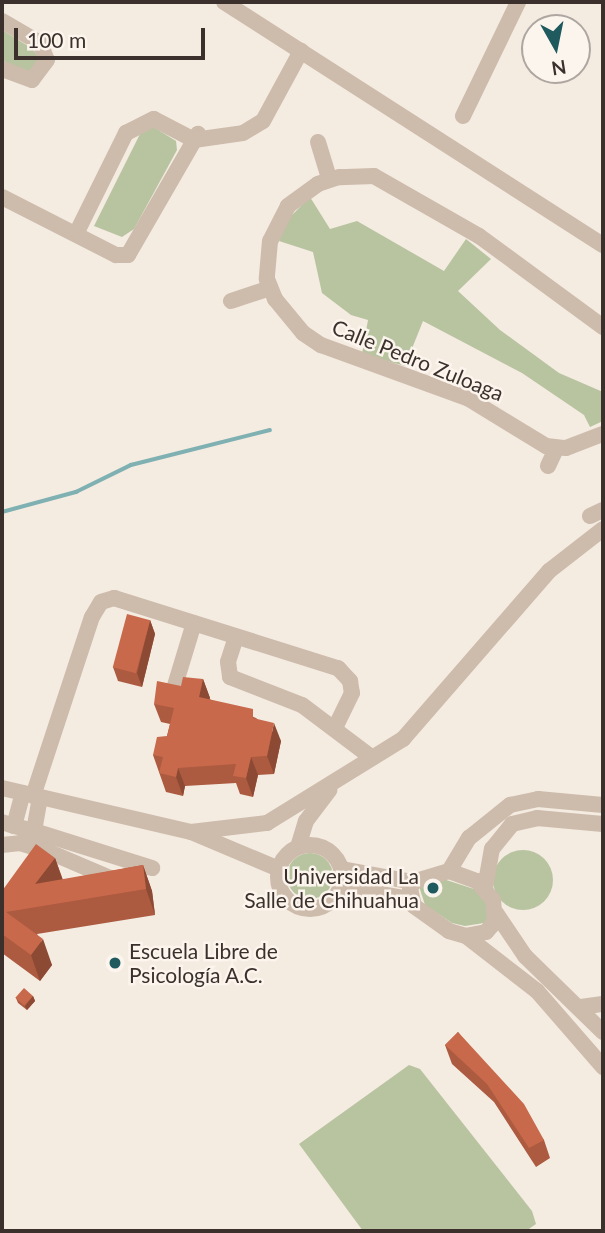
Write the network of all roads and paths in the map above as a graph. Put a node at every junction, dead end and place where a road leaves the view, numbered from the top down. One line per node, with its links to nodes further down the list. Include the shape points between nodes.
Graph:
1 (225, 2): 4 (street)
2 (518, 2): 6 (street)
3 (2, 21): 5 (street, via 40,43 47,60 32,80)
4 (301, 51): 7 (street, via 263,121 253,127 201,129); 12 (street)
5 (2, 69)
6 (463, 116)
7 (194, 140): 11 (street, via 154,119 126,133); 11 (street, via 128,255 116,256)
8 (318, 142): 9 (street)
9 (330, 178): 13 (street, via 304,193 279,221 266,260); 15 (street, via 359,175 388,181 479,236)
10 (2, 197): 11 (street)
11 (76, 234)
12 (603, 245)
13 (270, 288): 14 (street); 17 (street, Calle Pedro Zuloaga, via 293,323 321,345 469,399)
14 (231, 301)
15 (603, 327)
16 (603, 434): 17 (street)
17 (556, 449): 18 (street)
18 (548, 466)
19 (603, 529): 24 (street, via 549,571 418,725)
20 (194, 623): 21 (street); 22 (street); 27 (street, via 114,598 101,602)
21 (236, 637): 23 (street, via 228,662 230,677 302,705); 23 (street, via 338,668 347,675 352,693)
22 (173, 692)
23 (335, 728): 24 (street)
24 (371, 757): 25 (street)
25 (341, 774): 31 (street, via 267,822); 33 (street, via 306,821)
26 (2, 788): 27 (street)
27 (32, 795): 30 (street); 31 (street)
28 (603, 805): 37 (street, via 538,799 510,805 468,838)
29 (603, 824): 41 (street, via 537,818 512,824 492,849)
30 (19, 830): 32 (street); 34 (street); 39 (street)
31 (191, 832): 35 (street)
32 (2, 845)
33 (298, 847): 35 (street); 36 (street, via 325,848)
34 (152, 868)
35 (279, 869): 40 (street, via 281,890 296,906 306,909 327,904)
36 (342, 869): 38 (street); 40 (street)
37 (449, 871): 38 (street); 41 (street, via 471,877)
38 (413, 881): 42 (street)
39 (126, 884)
40 (341, 887): 42 (street)
41 (485, 888): 43 (street)
42 (410, 898): 44 (street, via 436,925)
43 (496, 913): 44 (street, via 485,932); 46 (street, via 525,956)
44 (466, 936): 48 (street, via 537,991)
45 (603, 1004): 46 (street)
46 (581, 1007): 47 (street)
47 (603, 1032)
48 (603, 1067)

